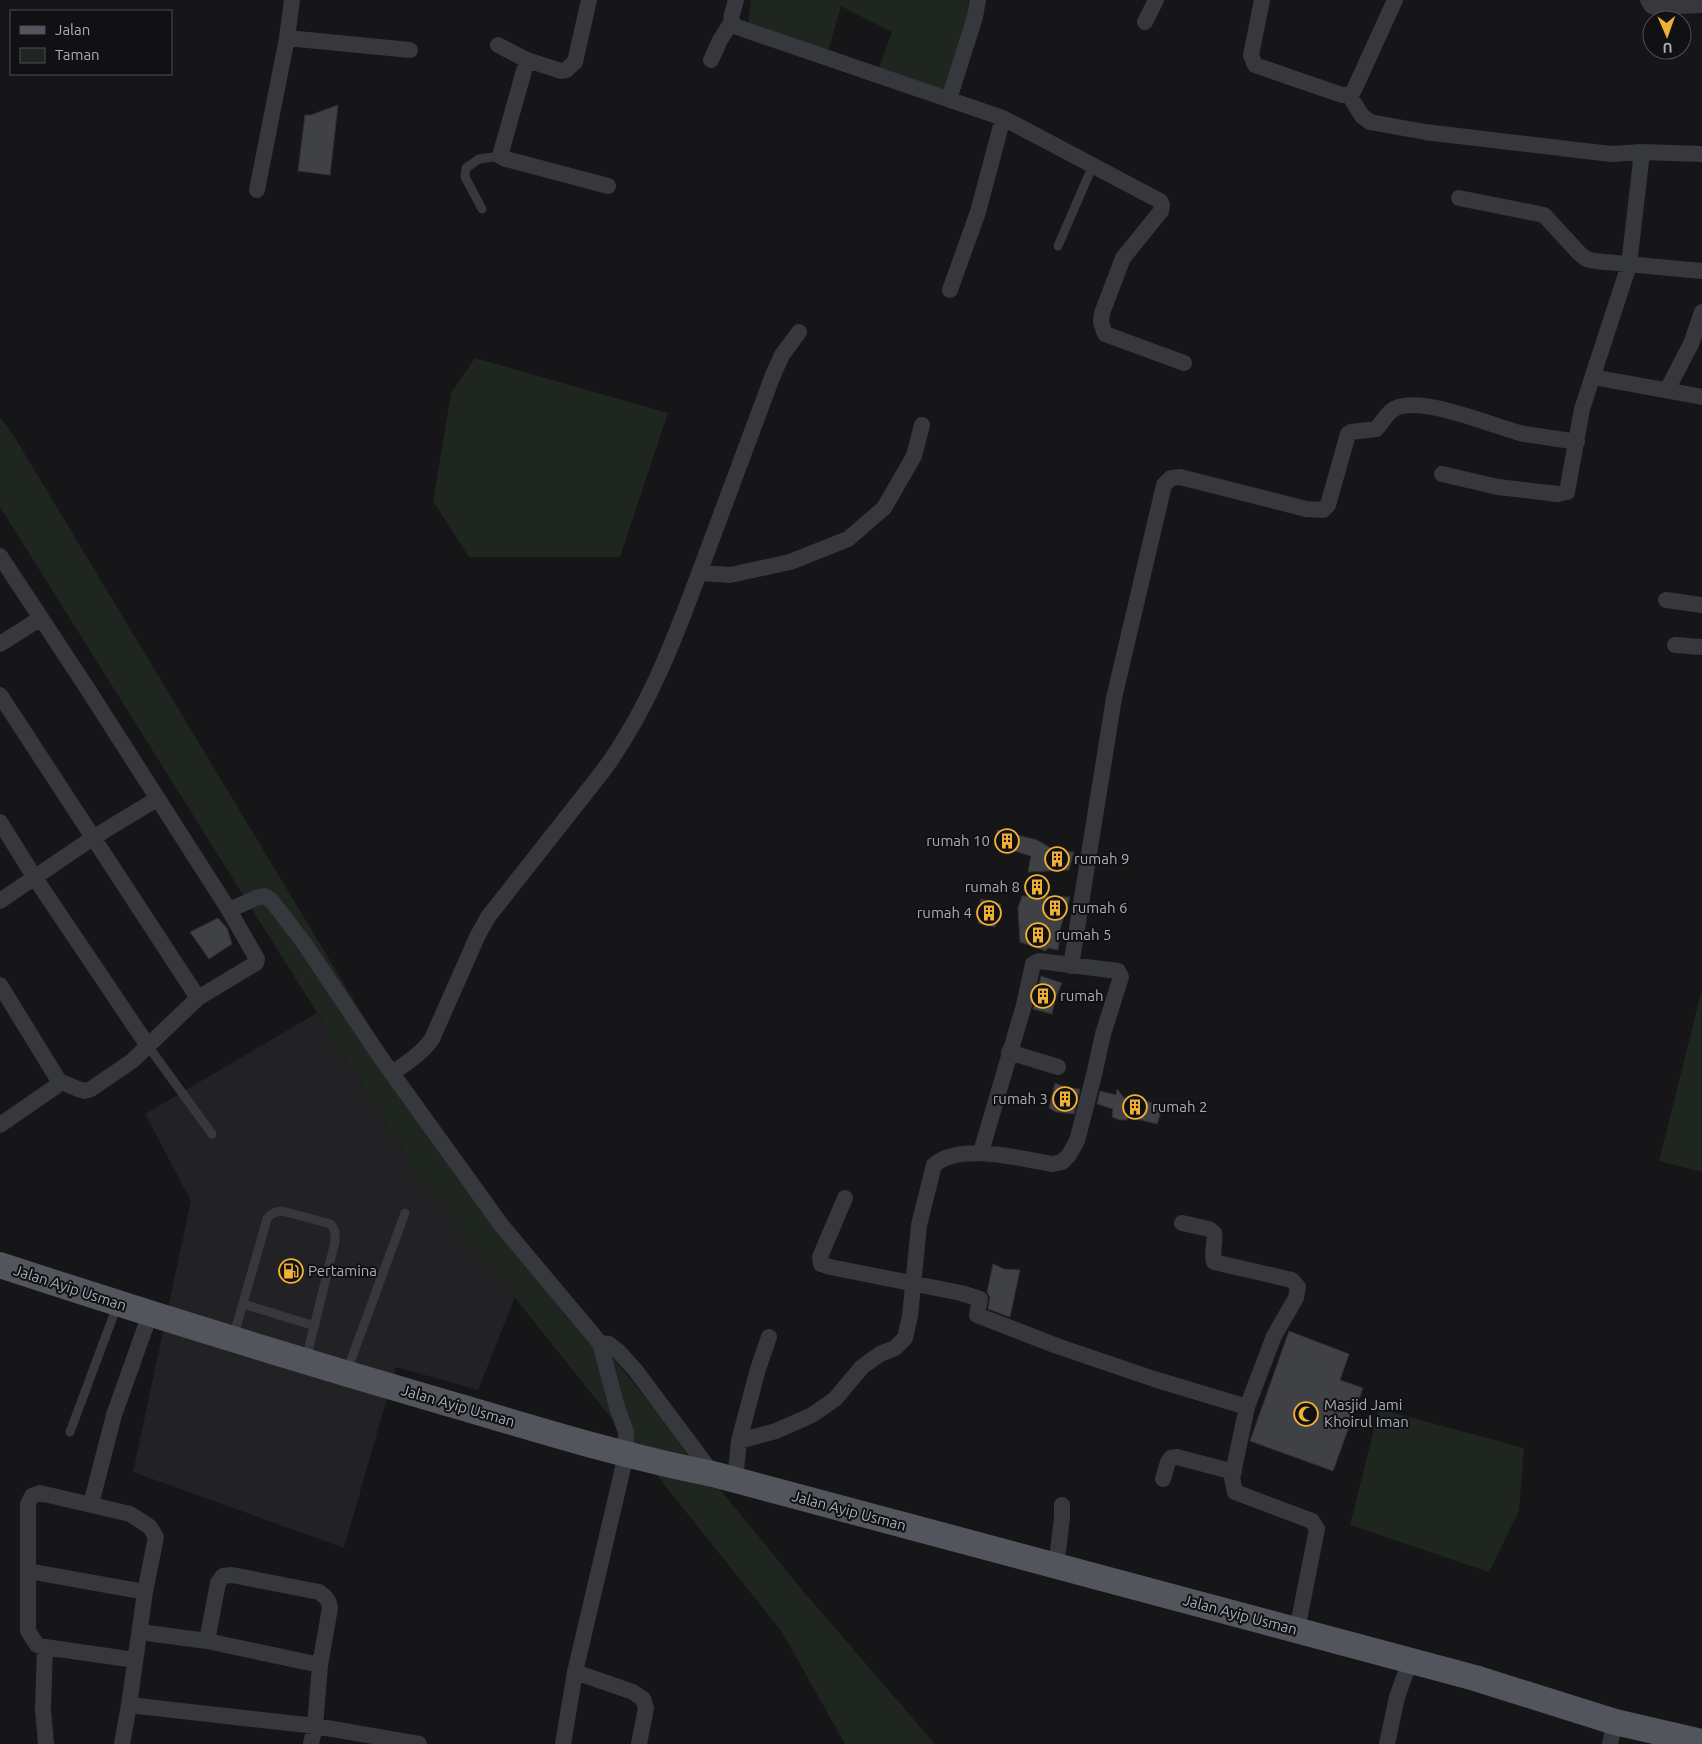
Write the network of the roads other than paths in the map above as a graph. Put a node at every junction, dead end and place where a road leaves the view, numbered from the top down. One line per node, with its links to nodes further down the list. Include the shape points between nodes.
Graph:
1 (292, 0): 12 (street)
2 (589, 0): 15 (street, via 575,62 571,67 561,71)
3 (736, 0): 11 (street)
4 (978, 0): 18 (street)
5 (1156, 0): 10 (street)
6 (1262, 0): 17 (street, via 1251,55 1255,65)
7 (1395, 0): 17 (street)
8 (1648, 0): 9 (street, via 1652,6 1658,7)
9 (1702, 5)
10 (1145, 22)
11 (731, 23): 16 (street); 18 (street)
12 (287, 38): 14 (street); 25 (street)
13 (498, 45): 15 (street)
14 (410, 50)
15 (527, 60): 22 (street)
16 (711, 60)
17 (1349, 96): 20 (street, via 1370,122 1425,132 1611,154)
18 (949, 99): 19 (street)
19 (1003, 118): 23 (street); 31 (street, via 978,212)
20 (1642, 152): 21 (street); 29 (street)
21 (1702, 154)
22 (500, 156): 24 (street); 27 (lane, via 479,160 466,168 465,177)
23 (1093, 165): 28 (lane); 34 (street, via 1160,201 1162,206 1123,258 1102,313 1104,334)
24 (608, 186)
25 (257, 190)
26 (1459, 198): 29 (street, via 1544,216 1586,259)
27 (482, 210)
28 (1058, 246)
29 (1629, 265): 30 (street); 35 (street)
30 (1702, 271)
31 (950, 290)
32 (1702, 312): 36 (street, via 1691,344)
33 (799, 332): 42 (street, via 782,355 773,375)
34 (1184, 363)
35 (1593, 377): 36 (street); 39 (street, via 1582,409)
36 (1667, 390): 37 (street)
37 (1702, 398)
38 (922, 425): 42 (street, via 914,456 884,508 848,539 790,562 730,575)
39 (1577, 442): 40 (street, via 1567,492 1558,494 1498,487); 56 (street, via 1523,434 1425,405 1407,406 1387,414 1376,429 1348,434 1328,505 1322,510 1306,509 1180,477 1171,478 1164,485 1114,698)
40 (1442, 474)
41 (0, 556): 45 (street)
42 (699, 573): 62 (street, via 673,643 619,749 488,917 426,1048)
43 (1666, 600): 44 (street)
44 (1702, 604)
45 (41, 618): 46 (street); 50 (street)
46 (0, 644)
47 (1675, 645): 48 (street)
48 (1702, 647)
49 (0, 695): 52 (street)
50 (157, 799): 52 (street); 55 (street)
51 (0, 822): 53 (street)
52 (94, 837): 53 (street); 58 (street)
53 (35, 878): 54 (street); 59 (street)
54 (0, 901)
55 (229, 910): 58 (street, via 258,959); 62 (street, via 264,896 271,900)
56 (1071, 966): 60 (street, via 1039,961 1033,964); 66 (street, via 1118,971 1121,977 1103,1034 1077,1141 1070,1155 1053,1164)
57 (1, 988): 63 (street)
58 (198, 998): 59 (street)
59 (148, 1046): 63 (street, via 132,1062 91,1089 78,1089); 65 (lane)
60 (1009, 1052): 61 (street); 66 (street)
61 (1058, 1068)
62 (392, 1073): 78 (street, via 502,1226)
63 (59, 1081): 64 (street, via 55,1088)
64 (0, 1125)
65 (212, 1134)
66 (980, 1152): 71 (street, via 946,1158 934,1165 919,1225)
67 (845, 1198): 71 (street, via 820,1257 821,1264)
68 (405, 1213): 80 (lane)
69 (1182, 1223): 81 (street, via 1214,1233 1214,1262 1292,1280 1298,1287 1296,1298 1274,1336)
70 (0, 1265): 72 (main road, Jalan Ayip Usman)
71 (913, 1284): 81 (street, via 980,1299 977,1315 1057,1346); 83 (street, via 905,1338 895,1348 862,1367 836,1399 812,1415 776,1431)
72 (118, 1303): 74 (main road, Jalan Ayip Usman); 82 (lane)
73 (243, 1304): 75 (lane); 75 (lane, via 270,1215 282,1211 331,1224 335,1242); 77 (lane)
74 (150, 1314): 77 (main road, Jalan Ayip Usman); 88 (street, via 114,1415)
75 (314, 1326): 79 (lane)
76 (769, 1337): 83 (street)
77 (233, 1340): 79 (main road, Jalan Ayip Usman)
78 (600, 1343): 84 (street, via 626,1432); 86 (street, via 609,1344 619,1352)
79 (306, 1362): 80 (main road, Jalan Ayip Usman)
80 (346, 1374): 84 (main road, Jalan Ayip Usman)
81 (1247, 1407): 85 (street)
82 (70, 1432)
83 (739, 1441): 86 (street)
84 (626, 1455): 86 (main road, Jalan Ayip Usman); 100 (street)
85 (1234, 1472): 87 (street, via 1177,1456 1168,1462); 93 (street, via 1235,1492 1312,1521 1316,1530)
86 (724, 1477): 90 (main road, Jalan Ayip Usman)
87 (1163, 1479)
88 (92, 1504): 91 (street, via 40,1493 32,1496 28,1504); 92 (street, via 130,1514 150,1527 156,1537)
89 (1062, 1505): 90 (street)
90 (1056, 1566): 93 (main road, Jalan Ayip Usman)
91 (28, 1571): 92 (street); 96 (street, via 28,1631 37,1646)
92 (145, 1592): 94 (street)
93 (1297, 1630): 98 (main road, Jalan Ayip Usman)
94 (140, 1632): 95 (street); 97 (street)
95 (207, 1641): 99 (street); 99 (street, via 218,1584 223,1576 319,1592 326,1597 330,1608)
96 (45, 1647): 97 (street); 105 (street, via 43,1709)
97 (135, 1660): 101 (street)
98 (1410, 1661): 103 (main road, Jalan Ayip Usman, via 1475,1678); 111 (street, via 1397,1697)
99 (320, 1665): 102 (street)
100 (575, 1672): 109 (street); 110 (street, via 633,1692 643,1699 646,1708)
101 (130, 1705): 102 (street); 106 (street)
102 (315, 1726): 107 (street); 108 (street)
103 (1613, 1733): 104 (main road, Jalan Ayip Usman)
104 (1694, 1742)
105 (46, 1744)
106 (122, 1744)
107 (311, 1744)
108 (419, 1744)
109 (563, 1744)
110 (639, 1744)
111 (1387, 1744)

